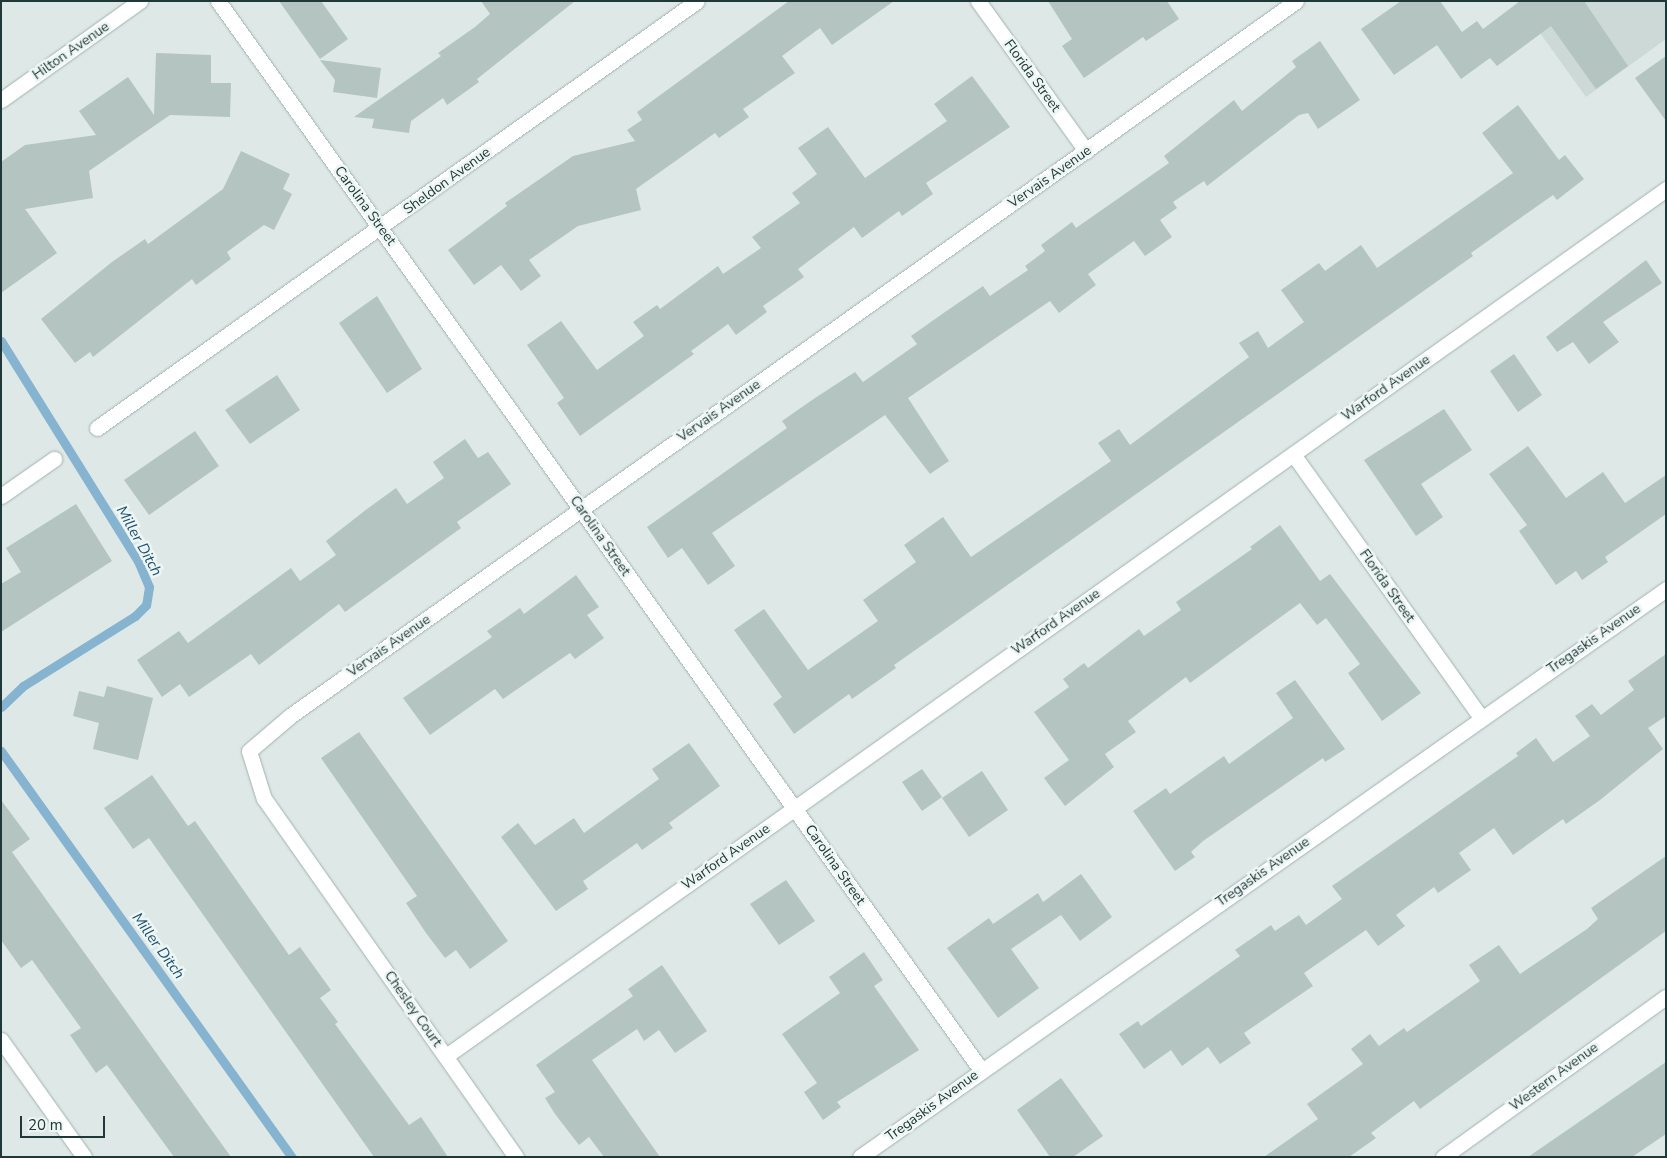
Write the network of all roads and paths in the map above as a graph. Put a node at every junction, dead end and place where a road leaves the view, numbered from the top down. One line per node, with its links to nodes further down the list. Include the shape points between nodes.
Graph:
1 (140, 1): 6 (street, Hilton Avenue)
2 (218, 1): 9 (street, Carolina Street)
3 (697, 1): 9 (street, Sheldon Avenue)
4 (978, 1): 7 (street, Florida Street)
5 (1296, 1): 7 (street, Vervais Avenue)
6 (1, 100)
7 (1086, 151): 14 (street, Vervais Avenue)
8 (1666, 189): 11 (street, Warford Avenue)
9 (380, 229): 10 (street, Sheldon Avenue); 14 (street, Carolina Street)
10 (97, 428)
11 (1293, 454): 16 (street, Florida Street); 17 (street, Warford Avenue)
12 (54, 460): 13 (street)
13 (1, 496)
14 (581, 509): 17 (street, Carolina Street); 18 (street, Vervais Avenue, via 290,716 249,751 264,799)
15 (1666, 589): 16 (street, Tregaskis Avenue)
16 (1481, 718): 22 (street, Tregaskis Avenue)
17 (794, 808): 21 (street, Warford Avenue); 22 (street, Carolina Street)
18 (308, 862): 21 (street, Chesley Court)
19 (1666, 997): 26 (street, Western Avenue)
20 (1, 1040): 23 (street)
21 (446, 1056): 24 (street, Chesley Court)
22 (981, 1070): 25 (street, Tregaskis Avenue)
23 (84, 1157)
24 (516, 1157)
25 (860, 1157)
26 (1443, 1157)

